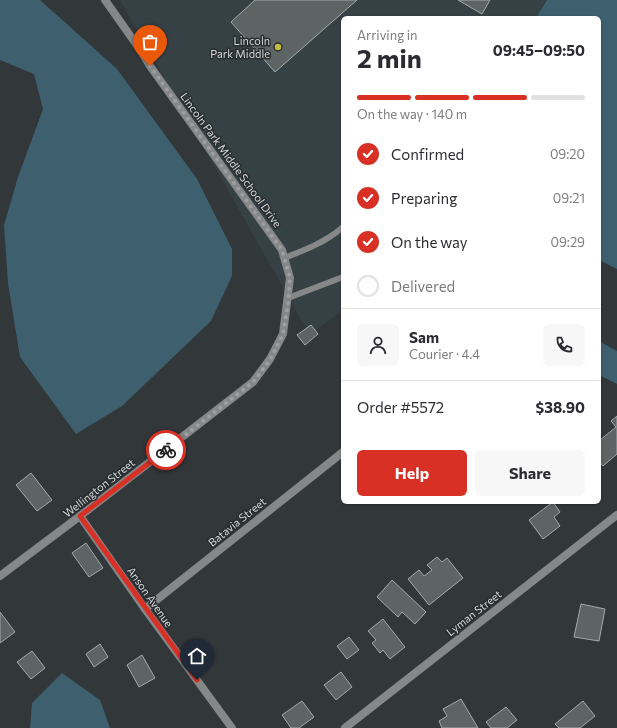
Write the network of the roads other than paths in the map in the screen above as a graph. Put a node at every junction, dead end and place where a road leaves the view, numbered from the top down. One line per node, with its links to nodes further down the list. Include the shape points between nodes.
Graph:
1 (105, 0): 3 (street, Lincoln Park Middle School Drive, via 154,73 282,250)
2 (341, 229): 3 (lane, via 311,248)
3 (284, 258): 4 (street, Lincoln Park Middle School Drive)
4 (290, 278): 6 (street, Wellington Street)
5 (341, 278): 6 (lane)
6 (288, 298): 9 (street, Wellington Street, via 283,334 270,360 253,382)
7 (341, 454): 11 (street, Batavia Street)
8 (617, 515): 13 (street, Lyman Street)
9 (80, 516): 10 (street, Wellington Street); 11 (street, Anson Avenue)
10 (0, 576)
11 (145, 609): 12 (street, Anson Avenue)
12 (232, 728)
13 (345, 728)

